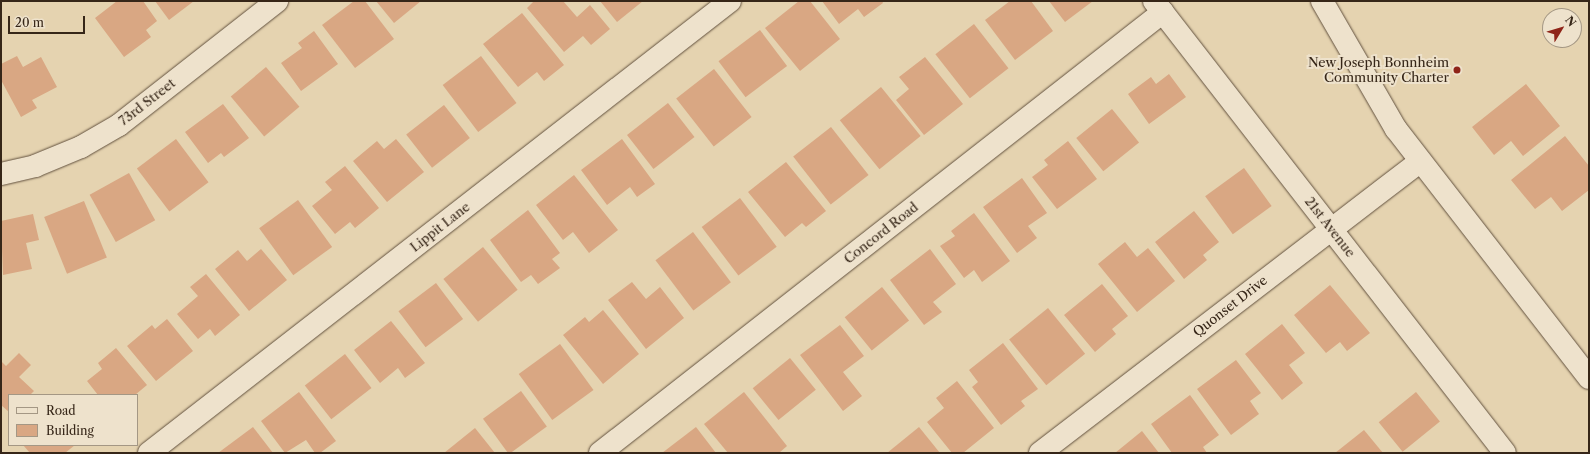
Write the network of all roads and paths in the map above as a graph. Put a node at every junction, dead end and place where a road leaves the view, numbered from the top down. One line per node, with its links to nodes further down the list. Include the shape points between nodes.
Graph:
1 (277, 1): 6 (street, 73rd Street, via 119,125 81,147 35,166)
2 (730, 1): 10 (street, Lippit Lane)
3 (1322, 1): 5 (street, via 1396,130)
4 (1159, 7): 7 (street, 21st Avenue); 11 (street, Concord Road)
5 (1420, 161): 7 (street, Quonset Drive); 8 (street)
6 (1, 174)
7 (1330, 228): 9 (street, 21st Avenue); 12 (street, Quonset Drive)
8 (1589, 378)
9 (1497, 450)
10 (149, 453)
11 (600, 453)
12 (1040, 453)

